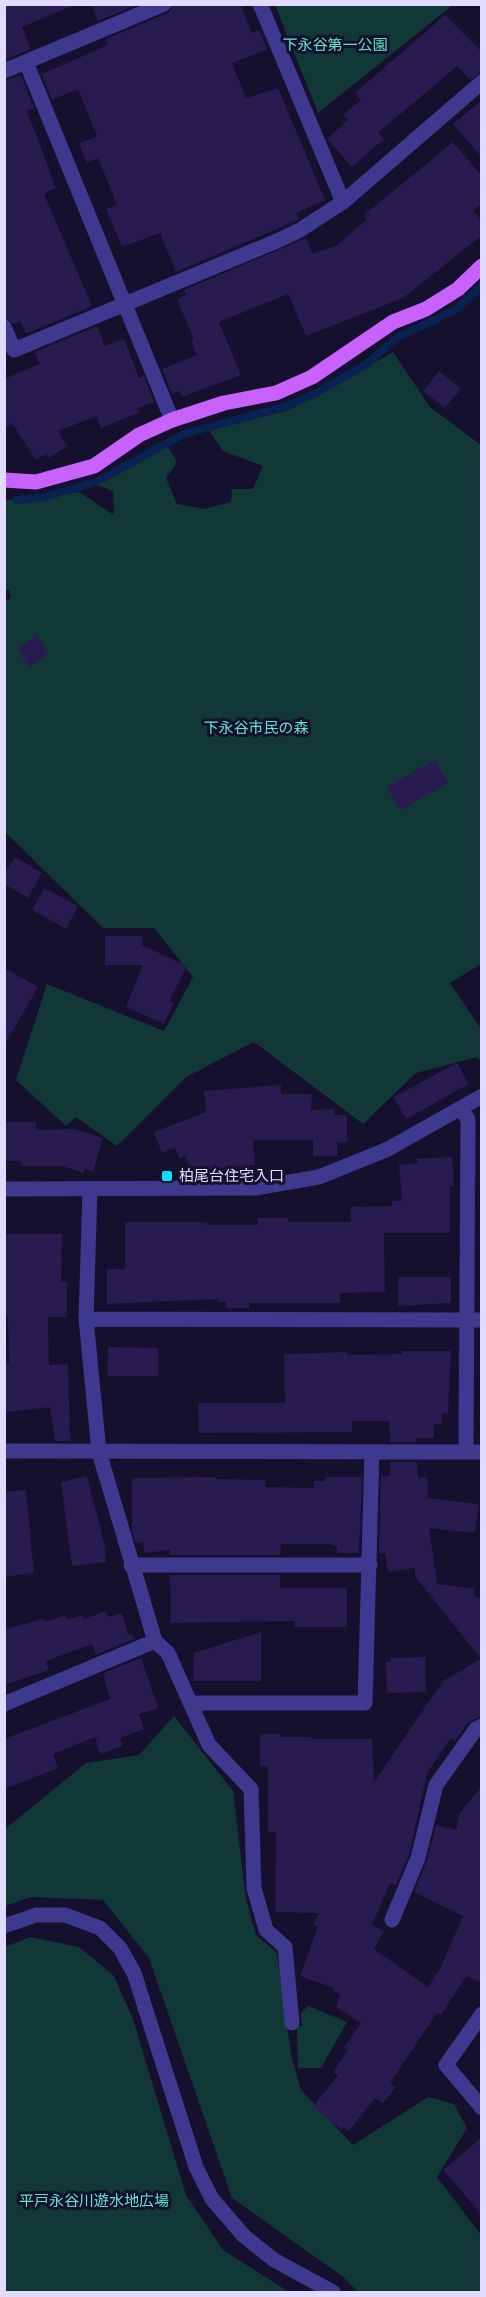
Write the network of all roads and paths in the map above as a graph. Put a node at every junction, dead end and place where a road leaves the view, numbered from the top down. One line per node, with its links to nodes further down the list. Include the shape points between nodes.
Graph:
1 (164, 4): 3 (street)
2 (260, 4): 6 (street)
3 (26, 62): 4 (street); 8 (street)
4 (4, 71)
5 (482, 82): 6 (street)
6 (343, 202): 8 (street, via 277,241)
7 (482, 266): 10 (main road, via 458,289 426,309 393,322 312,377 276,393 224,402)
8 (124, 304): 9 (street, via 14,350); 10 (street)
9 (4, 327)
10 (172, 420): 11 (main road, via 139,435 94,465 36,482)
11 (4, 480)
12 (482, 1096): 13 (street)
13 (460, 1109): 15 (street, via 468,1119); 16 (street, via 388,1149 319,1177 255,1188)
14 (4, 1189): 16 (street)
15 (475, 1189): 18 (street)
16 (90, 1190): 17 (street)
17 (86, 1319): 18 (street); 20 (street)
18 (474, 1320): 22 (street)
19 (4, 1451): 20 (street)
20 (99, 1452): 21 (street); 23 (street)
21 (372, 1452): 22 (street); 24 (street)
22 (474, 1452)
23 (131, 1565): 24 (street); 25 (street)
24 (370, 1565): 26 (street, via 366,1703)
25 (155, 1641): 26 (street, via 168,1653); 27 (street)
26 (192, 1703): 32 (street, via 209,1745 251,1789 254,1888 266,1930 285,1947)
27 (4, 1704)
28 (482, 1726): 29 (street, via 436,1785 418,1858)
29 (392, 1920)
30 (4, 1926): 34 (street, via 36,1915 65,1915 100,1928 120,1948 134,1973 196,2167 213,2199 244,2236 274,2260)
31 (482, 2014): 33 (street, via 446,2066)
32 (292, 2023)
33 (482, 2108)
34 (333, 2292)

